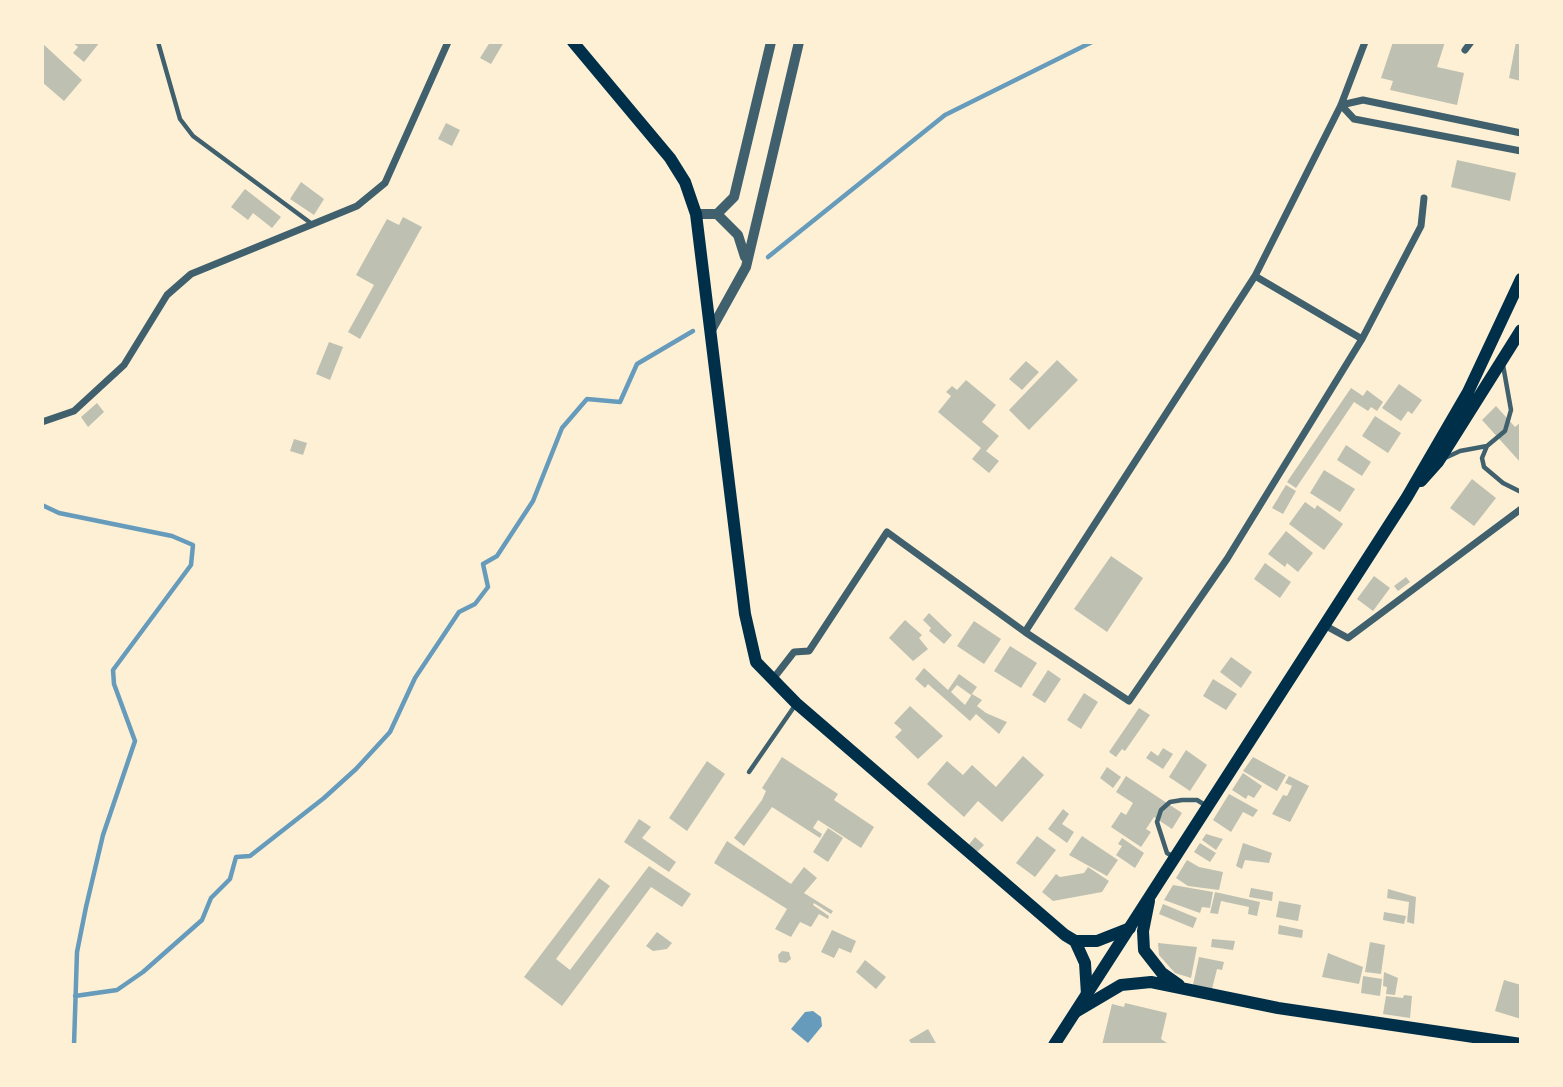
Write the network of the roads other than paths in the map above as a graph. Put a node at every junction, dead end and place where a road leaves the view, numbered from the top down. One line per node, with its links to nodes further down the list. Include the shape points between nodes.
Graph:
1 (158, 42): 15 (lane, via 180,119 193,136)
2 (448, 42): 15 (street, via 385,183 357,206)
3 (573, 42): 13 (main road, via 670,158)
4 (771, 42): 14 (street, via 734,197)
5 (799, 42): 16 (street)
6 (1365, 42): 9 (street)
7 (1471, 42): 8 (street)
8 (1465, 50)
9 (1341, 105): 10 (street, via 1363,100); 11 (street, via 1354,119); 17 (street)
10 (1521, 133)
11 (1521, 151)
12 (1424, 198): 21 (street, via 1421,226)
13 (696, 214): 14 (street); 19 (main road)
14 (717, 214): 16 (street, via 738,235)
15 (313, 224): 23 (street, via 191,274 167,295 124,365 74,411)
16 (746, 267): 19 (street)
17 (1255, 276): 21 (street); 30 (street)
18 (1521, 279): 27 (main road, via 1486,357)
19 (711, 330): 31 (main road, via 750,645 756,662)
20 (1521, 330): 22 (main road)
21 (1362, 340): 30 (street, via 1227,559 1129,701)
22 (1502, 361): 24 (lane, via 1511,411 1505,432); 25 (main road)
23 (42, 422)
24 (1487, 446): 25 (lane, via 1460,451); 26 (lane, via 1484,467)
25 (1438, 462): 27 (main road)
26 (1521, 492)
27 (1407, 497): 29 (main road)
28 (1521, 509): 29 (street, via 1348,638)
29 (1326, 626): 34 (main road)
30 (1025, 632): 31 (street, via 887,532 809,651 794,652)
31 (773, 679): 32 (main road)
32 (796, 703): 33 (lane); 38 (main road)
33 (749, 772)
34 (1209, 807): 35 (main road); 35 (lane, via 1197,800 1181,800 1161,810 1157,822 1162,839 1167,853)
35 (1176, 859): 36 (main road)
36 (1149, 901): 37 (main road); 39 (main road, via 1144,950 1162,973)
37 (1131, 927): 38 (main road, via 1112,938); 40 (main road)
38 (1075, 940): 40 (main road, via 1085,963)
39 (1192, 992): 41 (main road, via 1152,982 1121,985); 42 (main road)
40 (1087, 995): 41 (main road)
41 (1077, 1011): 43 (main road)
42 (1521, 1044)
43 (1054, 1045)

